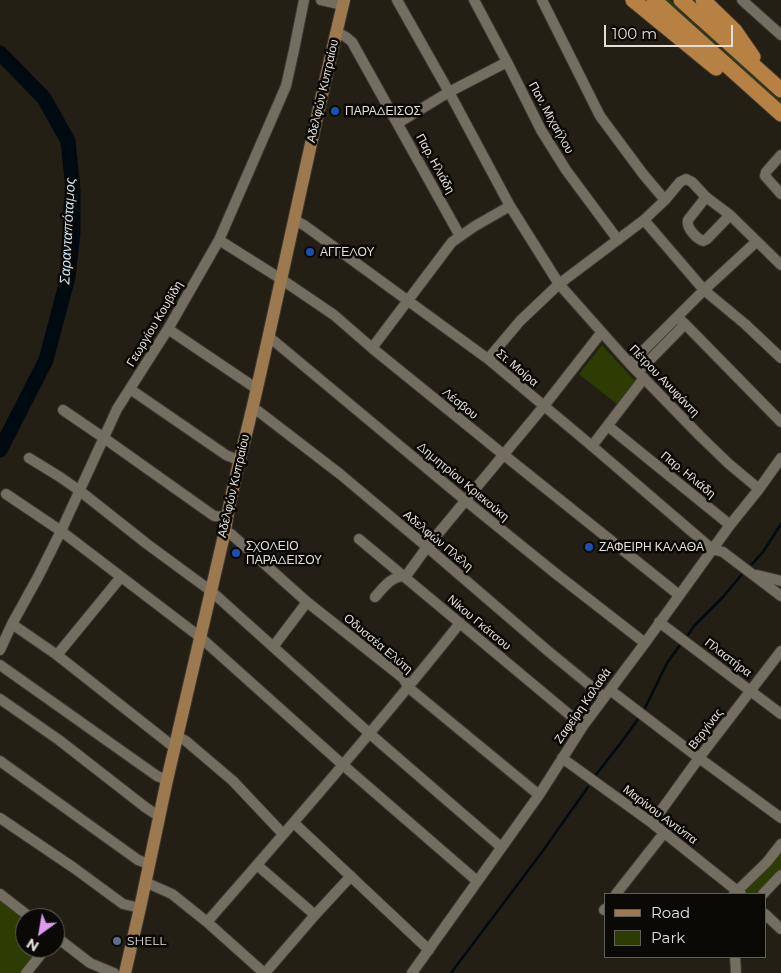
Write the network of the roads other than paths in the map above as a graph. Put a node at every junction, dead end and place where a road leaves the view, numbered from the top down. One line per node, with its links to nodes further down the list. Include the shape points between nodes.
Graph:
1 (304, 0): 30 (street, Γεωργίου Κουβίδη, via 286,86)
2 (321, 0): 11 (street)
3 (397, 0): 17 (street, Πέτρου Ανυφάντη)
4 (474, 0): 14 (street, Παν. Μιχαήλου)
5 (542, 0): 24 (street, via 600,116)
6 (633, 0): 18 (highway, via 723,74)
7 (654, 0): 18 (highway)
8 (681, 0): 15 (highway)
9 (704, 0): 15 (highway, via 735,31)
10 (742, 0): 13 (street)
11 (343, 2): 12 (main road, Αδελφών Κυπραίου)
12 (337, 32): 20 (street, Παρ. Ηλιάδη, via 352,42); 27 (main road, Αδελφών Κυπραίου)
13 (781, 35)
14 (507, 62): 17 (street); 31 (street, Παν. Μιχαήλου, via 552,148)
15 (769, 80): 16 (highway)
16 (781, 90)
17 (449, 92): 20 (street); 25 (street, Πέτρου Ανυφάντη)
18 (768, 102): 19 (highway)
19 (781, 114)
20 (398, 123): 29 (street, Παρ. Ηλιάδη)
21 (781, 155): 22 (street, via 765,176)
22 (781, 194)
23 (706, 196): 24 (street, via 686,178); 26 (street); 26 (street, via 687,223 700,240 706,240)
24 (665, 200): 28 (street)
25 (510, 206): 29 (street); 35 (street, Πέτρου Ανυφάντη)
26 (730, 216): 32 (street)
27 (294, 220): 34 (main road, Αδελφών Κυπραίου); 37 (street, Στ. Μοίρα)
28 (644, 220): 31 (street); 36 (street)
29 (460, 236): 37 (street)
30 (219, 240): 34 (street, Λέσβου); 39 (street, Γεωργίου Κουβίδη)
31 (618, 240): 35 (street)
32 (756, 242): 33 (street); 36 (street)
33 (781, 265)
34 (281, 279): 41 (main road, Αδελφών Κυπραίου); 42 (street, Λέσβου, via 334,315)
35 (559, 284): 40 (street, Πέτρου Ανυφάντη); 44 (street, via 520,321)
36 (704, 290): 38 (street); 43 (street)
37 (408, 301): 42 (street); 44 (street, Στ. Μοίρα)
38 (681, 320): 45 (street); 46 (street); 52 (street)
39 (168, 329): 47 (street); 48 (street, Γεωργίου Κουβίδη)
40 (601, 333): 45 (street, Πέτρου Ανυφάντη); 49 (street)
41 (268, 336): 47 (main road, Αδελφών Κυπραίου); 63 (street, Δημητρίου Κριεκούκη)
42 (372, 348): 56 (street, Λέσβου)
43 (781, 358)
44 (488, 359): 49 (street, Στ. Μοίρα)
45 (630, 364): 46 (street, Πέτρου Ανυφάντη)
46 (641, 375): 53 (street); 60 (street, Πέτρου Ανυφάντη, via 700,436)
47 (257, 388): 50 (main road, Αδελφών Κυπραίου)
48 (130, 389): 54 (street, Γεωργίου Κουβίδη); 59 (street)
49 (544, 406): 55 (street, Στ. Μοίρα); 56 (street)
50 (252, 409): 59 (main road, Αδελφών Κυπραίου); 69 (street, Αδελφών Πλέλη, via 340,474)
51 (63, 410): 54 (street)
52 (781, 422)
53 (608, 426): 55 (street); 65 (street, Παρ. Ηλιάδη)
54 (104, 438): 61 (street, Γεωργίου Κουβίδη); 64 (street, via 214,516)
55 (592, 446): 70 (street, Στ. Μοίρα)
56 (504, 455): 63 (street); 76 (street, Λέσβου)
57 (29, 458): 61 (street)
58 (781, 458): 60 (street, Ζαφείρη Καλαθά)
59 (238, 460): 64 (main road, Αδελφών Κυπραίου)
60 (759, 488): 65 (street, Ζαφείρη Καλαθά)
61 (80, 491): 66 (street, Γεωργίου Κουβίδη); 75 (street)
62 (6, 494): 66 (street)
63 (466, 501): 69 (street); 84 (street, Δημητρίου Κριεκούκη)
64 (226, 517): 67 (main road, Αδελφών Κυπραίου)
65 (730, 525): 70 (street, Ζαφείρη Καλαθά)
66 (61, 531): 73 (street); 82 (street, Γεωργίου Κουβίδη)
67 (224, 531): 75 (main road, Αδελφών Κυπραίου); 79 (street, Οδυσσέα Ελύτη)
68 (359, 539): 72 (street, Νίκου Γκάτσου)
69 (427, 547): 72 (street); 92 (street, Αδελφών Πλέλη, via 548,651)
70 (712, 550): 71 (street, Στ. Μοίρα, via 722,552); 76 (street, Ζαφείρη Καλαθά)
71 (754, 574): 74 (street); 77 (street, Στ. Μοίρα)
72 (406, 576): 78 (street, via 398,576 389,582); 81 (street, Νίκου Γκάτσου)
73 (120, 577): 83 (street); 88 (street)
74 (781, 581)
75 (210, 591): 83 (main road, Αδελφών Κυπραίου); 85 (street)
76 (679, 595): 80 (street, Ζαφείρη Καλαθά)
77 (781, 596)
78 (375, 597)
79 (308, 602): 85 (street); 90 (street, Οδυσσέα Ελύτη, via 403,678)
80 (659, 622): 84 (street, Ζαφείρη Καλαθά); 91 (street, Πλαστήρα)
81 (460, 623): 90 (street); 95 (street, Νίκου Γκάτσου)
82 (12, 624): 86 (street, Γεωργίου Κουβίδη); 88 (street)
83 (200, 637): 97 (main road, Αδελφών Κυπραίου); 101 (street)
84 (645, 643): 92 (street, Ζαφείρη Καλαθά)
85 (272, 647): 96 (street)
86 (0, 650)
87 (781, 651): 91 (street, Βεργίνας)
88 (57, 655): 97 (street)
89 (0, 665): 102 (street)
90 (409, 688): 96 (street); 103 (street, Οδυσσέα Ελύτη)
91 (750, 692): 94 (street, Πλαστήρα); 99 (street, Βεργίνας)
92 (607, 693): 95 (street, Ζαφείρη Καλαθά); 99 (street, Αδελφών Πλέλη)
93 (0, 699): 104 (street)
94 (781, 714)
95 (583, 726): 98 (street, Ζαφείρη Καλαθά)
96 (369, 733): 101 (street); 112 (street)
97 (176, 742): 102 (main road, Αδελφών Κυπραίου); 110 (street, via 186,741 232,781)
98 (562, 758): 103 (street, Ζαφείρη Καλαθά); 108 (street, Μαρίνου Αντύπα)
99 (699, 758): 106 (street, Αδελφών Πλέλη); 108 (street, Βεργίνας)
100 (0, 761): 113 (street, via 138,860)
101 (343, 765): 107 (street); 117 (street)
102 (167, 780): 104 (main road, Αδελφών Κυπραίου)
103 (539, 795): 112 (street, Ζαφείρη Καλαθά)
104 (160, 816): 113 (main road, Αδελφών Κυπραίου)
105 (0, 818): 124 (street, via 122,904)
106 (781, 818)
107 (294, 823): 110 (street); 116 (street)
108 (652, 823): 109 (street, Μαρίνου Αντύπα)
109 (664, 833): 119 (street); 120 (street, Μαρίνου Αντύπα)
110 (283, 834): 114 (street)
111 (781, 844): 120 (street)
112 (501, 847): 117 (street, Ζαφείρη Καλαθά)
113 (150, 864): 118 (main road, Αδελφών Κυπραίου)
114 (257, 865): 126 (street); 127 (street)
115 (781, 875): 121 (street)
116 (350, 876): 126 (street); 130 (street)
117 (477, 881): 130 (street, Ζαφείρη Καλαθά)
118 (145, 882): 124 (main road, Αδελφών Κυπραίου); 127 (street, via 172,894)
119 (617, 893)
120 (737, 893)
121 (764, 893)
122 (0, 894): 123 (street)
123 (18, 908)
124 (140, 908): 135 (main road, Αδελφών Κυπραίου)
125 (766, 915): 128 (street)
126 (314, 916): 136 (street)
127 (207, 922): 136 (street)
128 (781, 929)
129 (65, 944): 134 (street, via 90,963)
130 (429, 950): 137 (street, Ζαφείρη Καλαθά)
131 (38, 958): 133 (street)
132 (735, 958): 138 (street)
133 (26, 973)
134 (114, 973)
135 (125, 973)
136 (265, 973)
137 (412, 973)
138 (736, 973)

